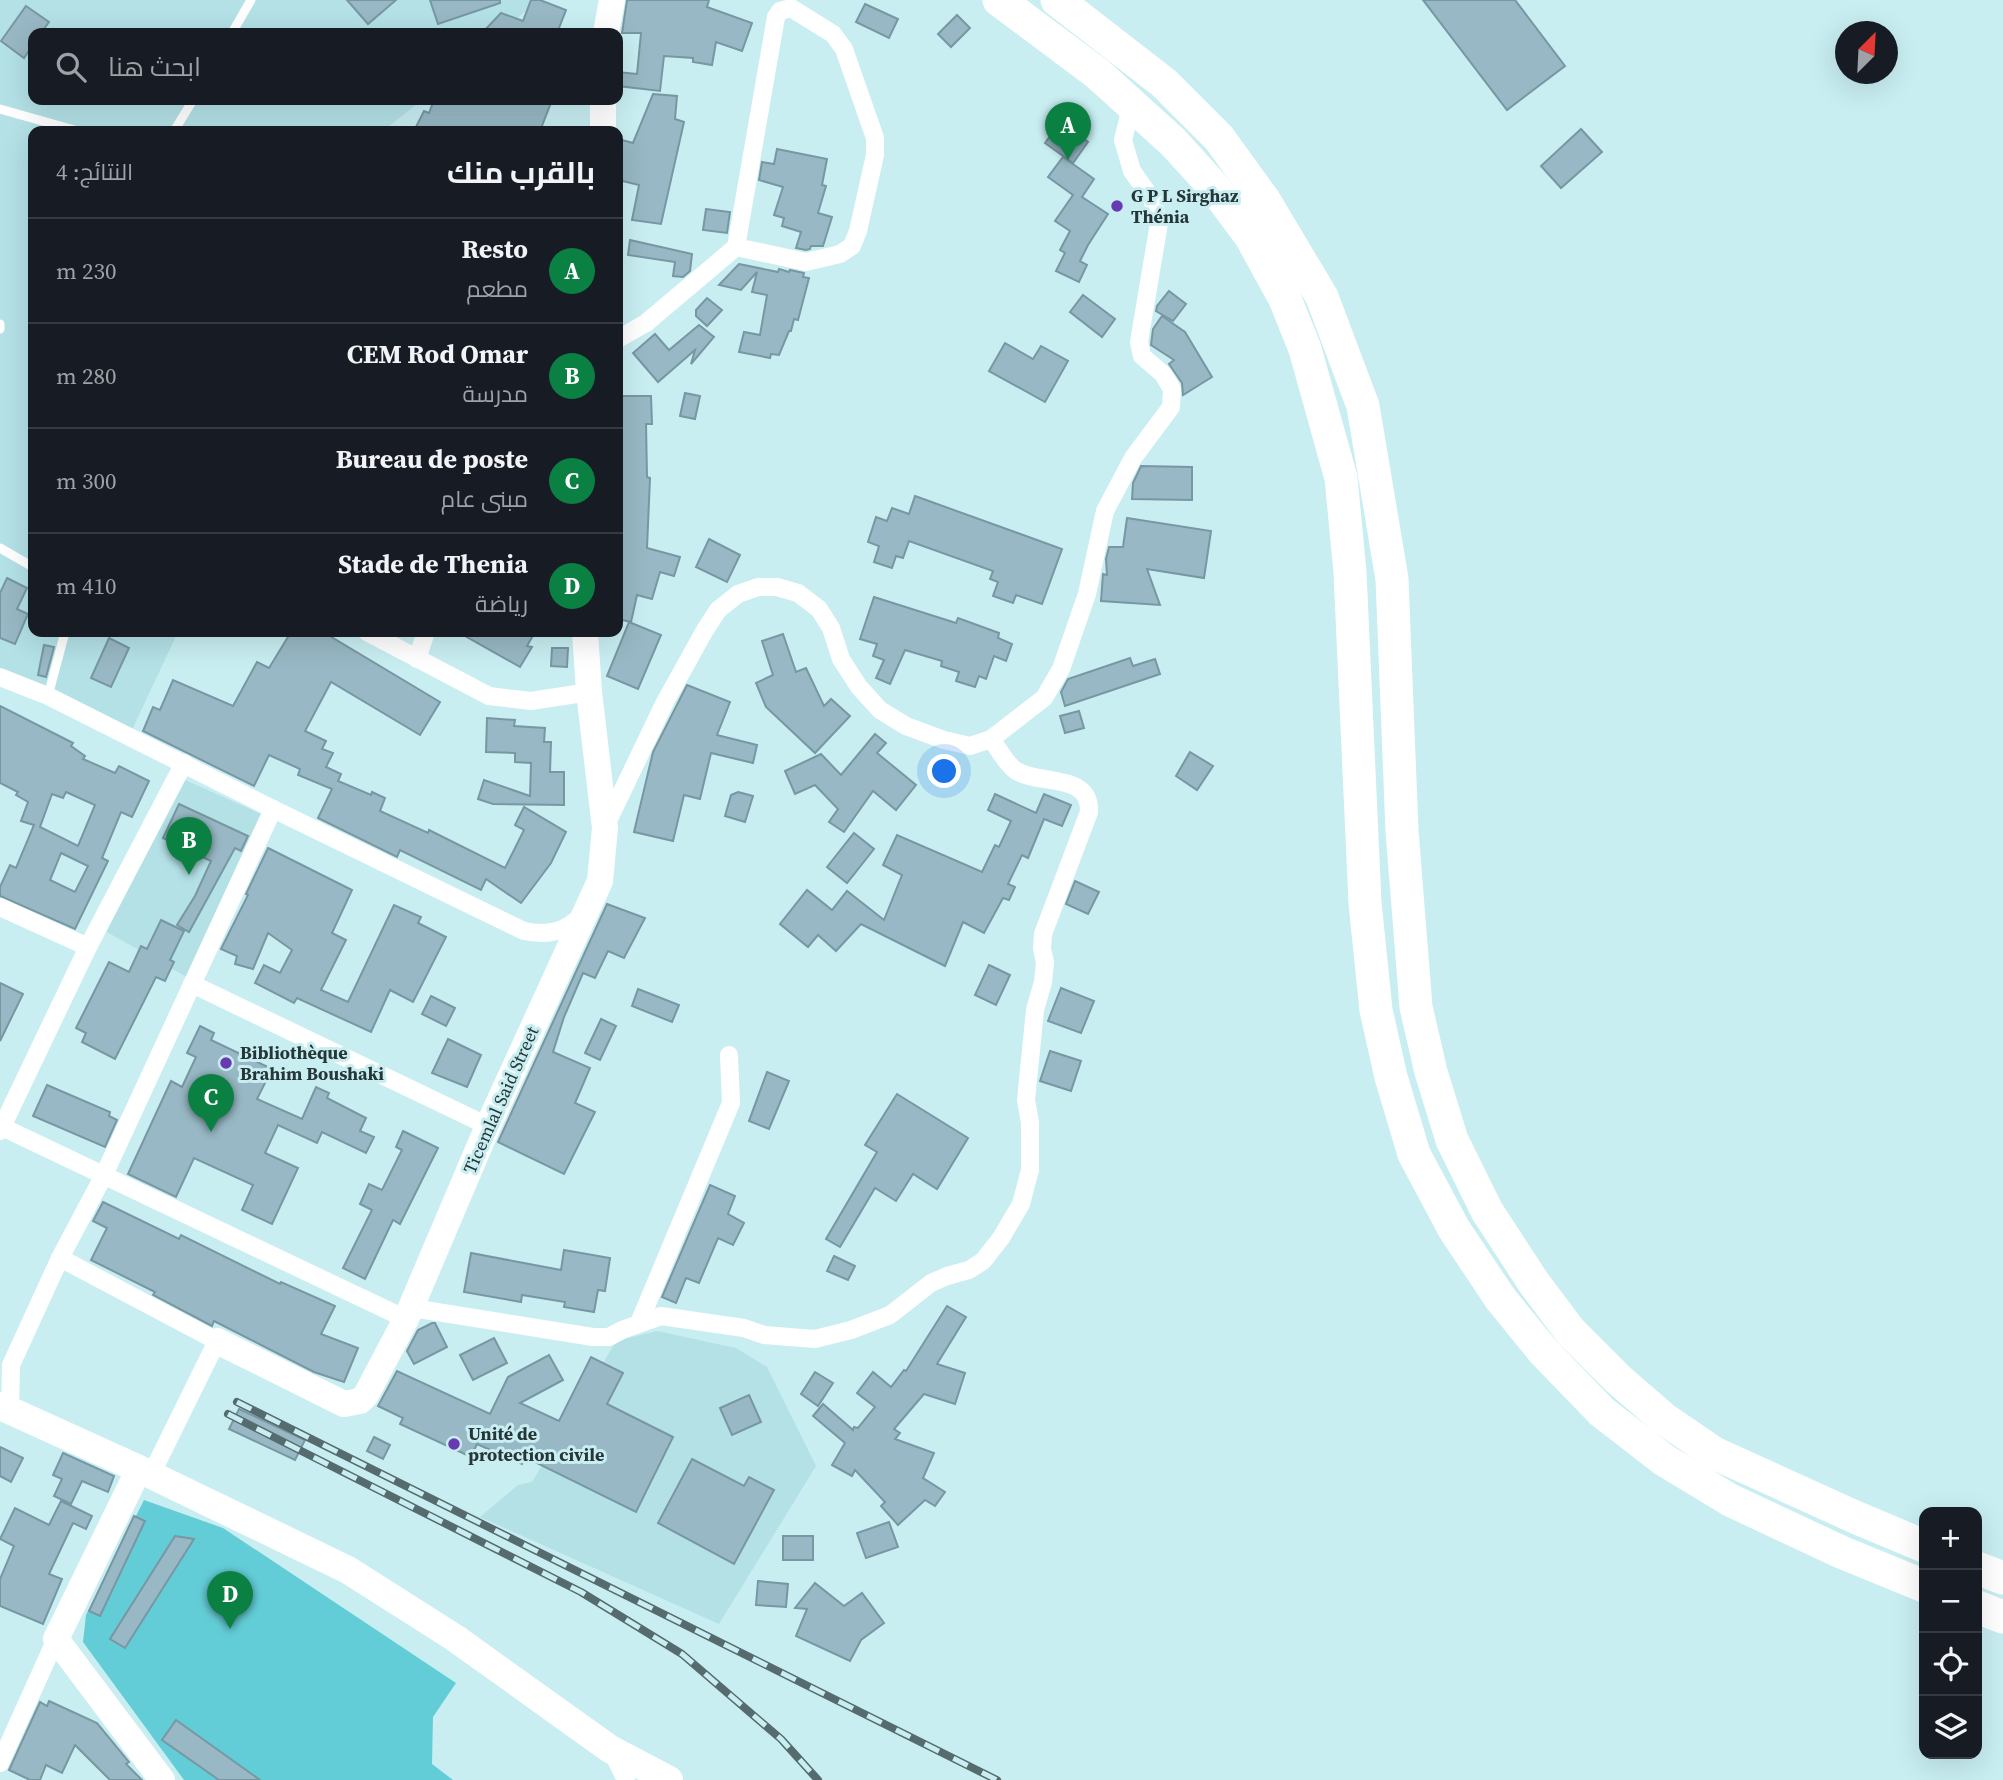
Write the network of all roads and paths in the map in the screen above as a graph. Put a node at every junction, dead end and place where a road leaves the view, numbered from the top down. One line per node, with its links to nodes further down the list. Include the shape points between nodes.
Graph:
1 (251, 0): 5 (lane)
2 (612, 0): 6 (main road)
3 (999, 0): 7 (highway)
4 (1057, 0): 46 (highway, via 1164,83 1219,138 1264,200 1322,296 1363,406 1392,579 1402,831 1416,1007 1452,1140 1487,1211 1570,1331 1663,1418 1714,1453)
5 (235, 28)
6 (607, 28)
7 (1132, 104): 28 (street, via 1123,141 1132,171 1152,199 1159,223 1139,342 1142,356 1172,389 1171,407 1133,458 1105,511 1087,594 1060,669 1044,698); 49 (highway, via 1213,186 1251,237 1285,299 1305,349 1341,478 1350,572 1365,903 1376,1010 1414,1154 1454,1229 1500,1298 1602,1412 1664,1460 1730,1500)
8 (190, 105): 12 (lane)
9 (603, 105): 13 (main road)
10 (0, 109): 11 (lane)
11 (60, 126)
12 (177, 126)
13 (603, 126)
14 (736, 247): 14 (street, via 776,17 791,8 834,34 844,49 875,138 858,231 852,246 840,254 806,262); 17 (street, via 646,323)
15 (0, 324): 16 (lane)
16 (0, 329)
17 (623, 336)
18 (0, 548): 19 (lane)
19 (28, 564)
20 (64, 637): 27 (lane)
21 (376, 637): 24 (street)
22 (424, 637): 24 (street)
23 (585, 637): 26 (main road, Ticemlal Said Street)
24 (417, 659): 26 (street, via 489,696 531,701)
25 (0, 677): 27 (street)
26 (589, 692): 31 (main road, Ticemlal Said Street)
27 (48, 696): 29 (street)
28 (991, 739): 31 (street, via 971,746 944,740 880,710 841,659 819,609 798,593 758,587 738,594 718,610 705,630); 42 (street, via 1015,769 1079,788 1090,802 1043,934 1043,982 1035,1010 1026,1100 1030,1170 1021,1204 1001,1238 984,1261 931,1283 890,1315 814,1339 661,1316)
29 (184, 763): 30 (street); 34 (street)
30 (273, 809): 33 (street, via 524,932 544,935 573,924); 35 (street)
31 (605, 828): 33 (main road, Ticemlal Said Street, via 600,881)
32 (0, 907): 34 (street)
33 (588, 908): 37 (main road, Ticemlal Said Street)
34 (88, 947): 38 (street)
35 (192, 984): 37 (street); 39 (street)
36 (729, 1055): 42 (street, via 731,1103)
37 (488, 1126): 41 (main road, Ticemlal Said Street)
38 (1, 1129): 39 (street)
39 (104, 1175): 40 (street); 41 (street)
40 (60, 1258): 43 (street); 44 (street, via 11,1365)
41 (409, 1313): 42 (street, via 593,1337 609,1337); 43 (main road, Ticemlal Said Street, via 370,1389 352,1404)
42 (639, 1323)
43 (211, 1353): 45 (street, via 170,1437)
44 (5, 1408): 45 (main road)
45 (145, 1472): 52 (main road); 53 (main road, via 348,1570 455,1638)
46 (1919, 1544)
47 (1982, 1569): 48 (highway)
48 (2003, 1578)
49 (1919, 1584)
50 (1982, 1609): 51 (highway)
51 (2003, 1617)
52 (56, 1639): 54 (street); 55 (main road)
53 (610, 1749): 56 (street); 57 (main road)
54 (0, 1763)
55 (162, 1780)
56 (626, 1780)
57 (669, 1780)

